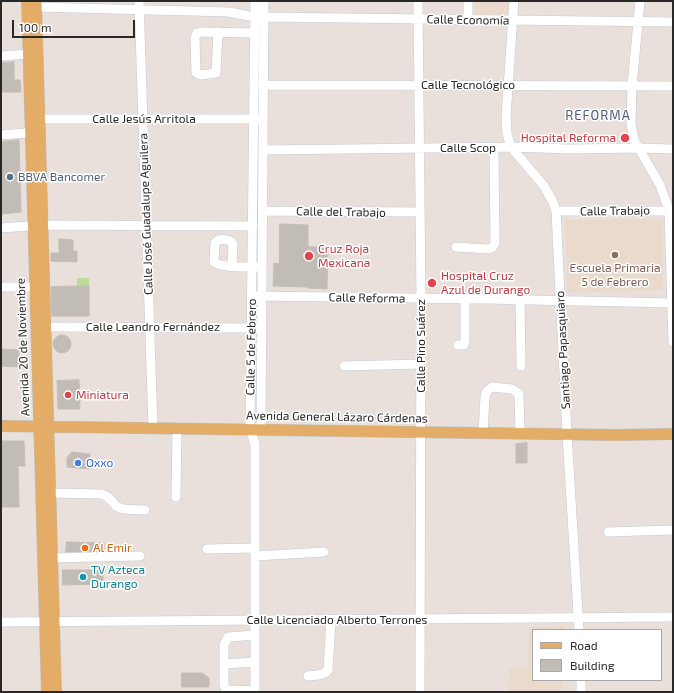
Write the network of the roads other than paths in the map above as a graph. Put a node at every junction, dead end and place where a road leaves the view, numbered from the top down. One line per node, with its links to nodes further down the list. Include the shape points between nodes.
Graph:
1 (27, 1): 19 (main road, Avenida 20 de Noviembre)
2 (255, 1): 11 (street, Calle 5 de Febrero)
3 (264, 1): 11 (street, Calle 5 de Febrero)
4 (418, 1): 12 (street, Calle Pino Suárez)
5 (468, 1): 13 (street)
6 (514, 1): 14 (street, Santiago Papasquiaro)
7 (640, 1): 15 (street)
8 (36, 4): 9 (street, Calle Economía); 28 (main road, Avenida 20 de Noviembre)
9 (73, 5): 10 (street, Calle Economía)
10 (139, 6): 11 (street, Calle Economía); 26 (street, Calle José Guadalupe Aguilera)
11 (259, 16): 12 (street, Calle Economía); 18 (street, Calle 5 de Febrero); 21 (street, Calle 5 de Febrero)
12 (418, 19): 13 (street, Calle Economía); 22 (street, Calle Pino Suárez)
13 (468, 20): 14 (street, Calle Economía)
14 (512, 20): 15 (street, Calle Economía); 23 (street, Santiago Papasquiaro)
15 (638, 21): 16 (street, Calle Economía); 24 (street)
16 (673, 22)
17 (218, 32): 17 (street, via 216,73 196,74 196,34); 18 (street)
18 (255, 33): 27 (street, Calle 5 de Febrero)
19 (28, 54): 20 (street); 29 (main road, Avenida 20 de Noviembre)
20 (1, 56)
21 (263, 85): 22 (street, Calle Tecnológico); 27 (street, Calle 5 de Febrero)
22 (419, 85): 23 (street, Calle Tecnológico); 31 (street, Calle Pino Suárez)
23 (508, 85): 24 (street, Calle Tecnológico); 33 (street, Santiago Papasquiaro, via 506,125)
24 (632, 86): 25 (street, Calle Tecnológico); 34 (street, via 631,124)
25 (673, 86)
26 (143, 119): 27 (street, Calle Jesús Arritola); 28 (street, Calle Jesús Arritola); 41 (street, Calle José Guadalupe Aguilera)
27 (259, 119): 36 (street, Calle 5 de Febrero); 43 (street, Calle 5 de Febrero)
28 (39, 120): 29 (street); 42 (main road, Avenida 20 de Noviembre)
29 (30, 130): 30 (street); 42 (main road, Avenida 20 de Noviembre)
30 (1, 135)
31 (420, 148): 32 (street, Calle Scop); 36 (street, Calle Scop); 39 (street, Calle Pino Suárez)
32 (494, 148): 33 (street, Calle Scop); 45 (street, via 495,244 488,249)
33 (511, 148): 34 (street, Calle Scop); 40 (street, Santiago Papasquiaro, via 544,186)
34 (638, 148): 35 (street, Calle Scop); 38 (street, via 660,185)
35 (673, 149)
36 (263, 150): 37 (street, Calle 5 de Febrero)
37 (263, 211): 39 (street, Calle del Trabajo); 47 (street, Calle 5 de Febrero)
38 (671, 211): 40 (street, Calle Trabajo); 56 (street)
39 (420, 212): 52 (street, Calle Pino Suárez)
40 (556, 212): 55 (street, Santiago Papasquiaro)
41 (147, 225): 42 (street); 43 (street); 58 (street, Calle José Guadalupe Aguilera)
42 (38, 226): 44 (street); 49 (main road, Avenida 20 de Noviembre); 57 (main road, Avenida 20 de Noviembre)
43 (253, 226): 47 (street, Calle 5 de Febrero)
44 (1, 228)
45 (456, 247)
46 (232, 266): 47 (street)
47 (257, 267): 50 (street, Calle 5 de Febrero); 51 (street, Calle 5 de Febrero)
48 (1, 286): 49 (street)
49 (35, 287): 67 (main road, Avenida 20 de Noviembre)
50 (252, 296): 51 (street, Calle Reforma); 59 (street, Calle 5 de Febrero)
51 (262, 296): 52 (street, Calle Reforma); 60 (street, Calle 5 de Febrero)
52 (421, 298): 53 (street, Calle Reforma); 63 (street, Calle Pino Suárez)
53 (465, 299): 54 (street, Calle Reforma); 62 (street, via 465,343)
54 (520, 299): 55 (street, Calle Reforma); 65 (street)
55 (560, 300): 56 (street, Calle Reforma); 74 (street, Santiago Papasquiaro)
56 (673, 303): 61 (street)
57 (45, 327): 58 (street, Calle Leandro Fernández); 67 (main road, Avenida 20 de Noviembre)
58 (150, 327): 59 (street, Calle Leandro Fernández); 68 (street, Calle José Guadalupe Aguilera)
59 (251, 328): 60 (street, Calle Leandro Fernández); 70 (street, Calle 5 de Febrero)
60 (261, 328): 70 (street, Calle 5 de Febrero)
61 (673, 342)
62 (458, 345)
63 (420, 364): 64 (street); 71 (street, Calle Pino Suárez)
64 (344, 366)
65 (521, 366)
66 (1, 426): 67 (main road, Avenida General Lázaro Cárdenas)
67 (43, 426): 68 (main road, Avenida General Lázaro Cárdenas); 76 (main road, Avenida 20 de Noviembre); 92 (main road, Avenida 20 de Noviembre)
68 (153, 428): 69 (main road, Avenida General Lázaro Cárdenas)
69 (176, 428): 70 (main road, Avenida General Lázaro Cárdenas); 77 (street)
70 (255, 429): 71 (main road, Avenida General Lázaro Cárdenas); 82 (street, Calle 5 de Febrero)
71 (420, 432): 72 (main road, Avenida General Lázaro Cárdenas); 88 (street, Calle Pino Suárez)
72 (483, 433): 73 (main road, Avenida General Lázaro Cárdenas); 73 (street, via 485,396 492,387 512,389 520,394)
73 (520, 433): 74 (main road, Avenida General Lázaro Cárdenas)
74 (567, 434): 75 (main road, Avenida General Lázaro Cárdenas); 87 (street, Santiago Papasquiaro)
75 (673, 434)
76 (50, 493): 78 (street, via 102,494 121,508); 85 (main road, Avenida 20 de Noviembre)
77 (176, 497)
78 (145, 510)
79 (673, 530): 80 (street)
80 (608, 532)
81 (207, 549): 82 (street)
82 (255, 552): 83 (street); 89 (street, Calle 5 de Febrero)
83 (324, 552)
84 (140, 556): 85 (street)
85 (52, 558): 92 (main road, Avenida 20 de Noviembre)
86 (673, 617): 87 (street, Calle Licenciado Alberto Terrones)
87 (578, 618): 88 (street, Calle Licenciado Alberto Terrones); 93 (street, Santiago Papasquiaro)
88 (420, 619): 90 (street, Calle Licenciado Alberto Terrones); 102 (street, Calle Pino Suárez)
89 (255, 620): 90 (street, Calle Licenciado Alberto Terrones); 92 (street, Calle Licenciado Alberto Terrones); 94 (street, Calle 5 de Febrero)
90 (331, 620): 97 (street, via 328,670 321,675)
91 (1, 622): 92 (street, Calle Licenciado Alberto Terrones)
92 (50, 622): 99 (main road, Avenida 20 de Noviembre); 100 (main road, Avenida 20 de Noviembre)
93 (579, 629)
94 (255, 635): 95 (street, Calle 5 de Febrero); 96 (street, via 228,636 224,646)
95 (255, 662): 96 (street); 101 (street, Calle 5 de Febrero)
96 (224, 664): 101 (street, via 225,688)
97 (308, 676)
98 (581, 681): 103 (street)
99 (47, 692)
100 (56, 692)
101 (255, 692)
102 (420, 692)
103 (582, 692)

